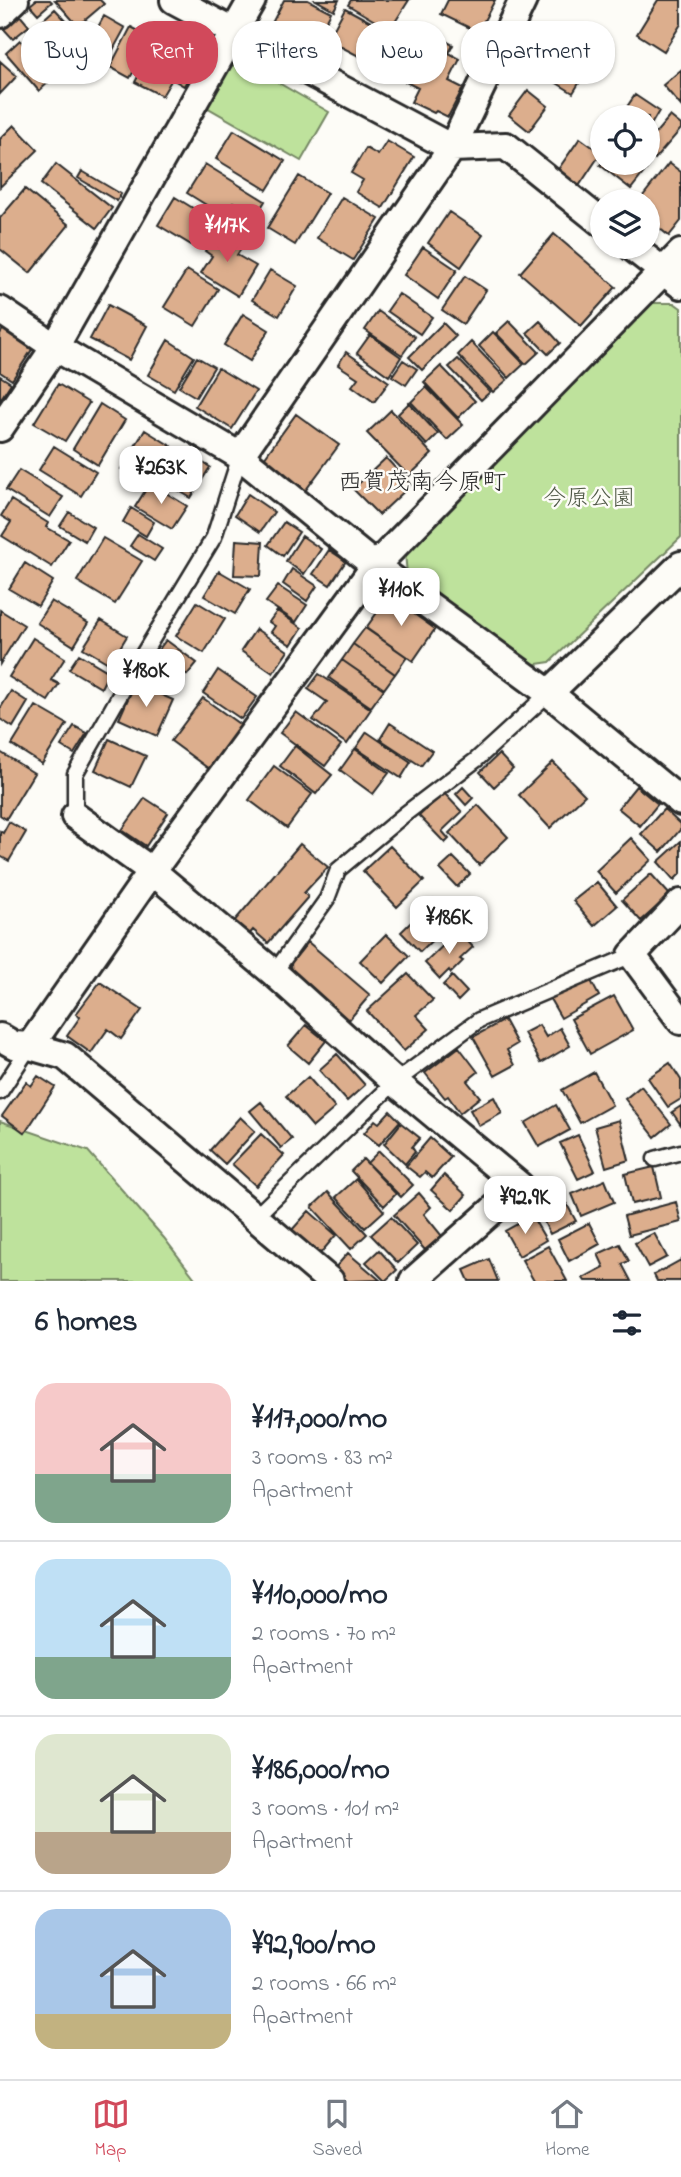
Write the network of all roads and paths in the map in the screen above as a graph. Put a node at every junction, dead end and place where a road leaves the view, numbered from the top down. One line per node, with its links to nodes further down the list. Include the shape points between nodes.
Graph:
1 (15, 0): 5 (street)
2 (174, 0): 7 (street)
3 (252, 0): 6 (street)
4 (523, 0): 10 (street)
5 (0, 14)
6 (240, 21)
7 (232, 31)
8 (232, 34): 15 (street)
9 (331, 84): 10 (street)
10 (452, 148): 11 (street, via 506,146); 17 (street)
11 (590, 213)
12 (655, 259): 13 (street)
13 (675, 269): 19 (street)
14 (0, 310): 15 (street)
15 (55, 347): 16 (street); 17 (street)
16 (0, 428)
17 (240, 456): 19 (street); 22 (lane, via 214,537 75,774)
18 (681, 565): 20 (street)
19 (375, 566): 20 (street); 23 (street)
20 (549, 693): 21 (street); 26 (lane, via 476,760 338,870 327,899)
21 (681, 802)
22 (75, 816): 23 (street)
23 (152, 871): 26 (street); 29 (street)
24 (681, 904): 25 (street)
25 (632, 956): 27 (street); 30 (lane, via 479,1020)
26 (274, 973): 30 (street)
27 (681, 1021)
28 (0, 1037): 29 (street, via 13,1045)
29 (30, 1046): 31 (lane); 34 (street, via 65,1056)
30 (395, 1082): 34 (lane); 36 (street, via 520,1186)
31 (0, 1092)
32 (681, 1152): 33 (lane)
33 (655, 1159)
34 (255, 1217): 35 (street)
35 (330, 1281)
36 (413, 1281)

